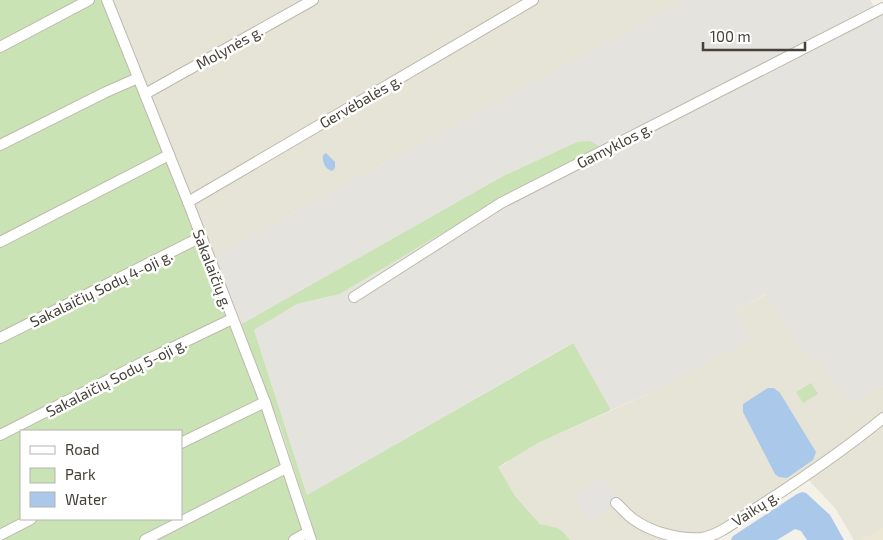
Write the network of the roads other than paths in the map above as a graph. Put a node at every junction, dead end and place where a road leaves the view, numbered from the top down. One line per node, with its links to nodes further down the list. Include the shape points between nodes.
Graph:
1 (89, 0): 7 (street)
2 (107, 0): 8 (street, Sakalaičių g.)
3 (313, 0): 5 (street, Molynės g.)
4 (533, 0): 12 (street, Gervėbalės g.)
5 (295, 4): 9 (street, Molynės g.)
6 (883, 8): 15 (street, Gamyklos g., via 501,203)
7 (0, 47)
8 (138, 78): 9 (street, Sakalaičių g.); 10 (street)
9 (145, 94): 11 (street, Sakalaičių g.)
10 (0, 145)
11 (169, 155): 12 (street, Sakalaičių g.); 14 (street)
12 (188, 202): 13 (street, Sakalaičių g.)
13 (201, 238): 16 (street, Sakalaičių g.); 17 (street, Sakalaičių Sodų 4-oji g.)
14 (0, 242)
15 (354, 297)
16 (232, 319): 18 (street, Sakalaičių g.); 20 (street, Sakalaičių Sodų 5-oji g.)
17 (0, 338)
18 (264, 402): 21 (street); 22 (street, Sakalaičių g.)
19 (883, 418): 23 (street, Vaikų g., via 774,497 729,526 703,538 676,537 657,532 633,519)
20 (0, 435)
21 (182, 443)
22 (286, 468): 26 (street, Sakalaičių g.); 27 (street)
23 (616, 503)
24 (28, 520): 25 (street)
25 (0, 535)
26 (310, 536): 28 (street)
27 (145, 540)
28 (294, 540)

